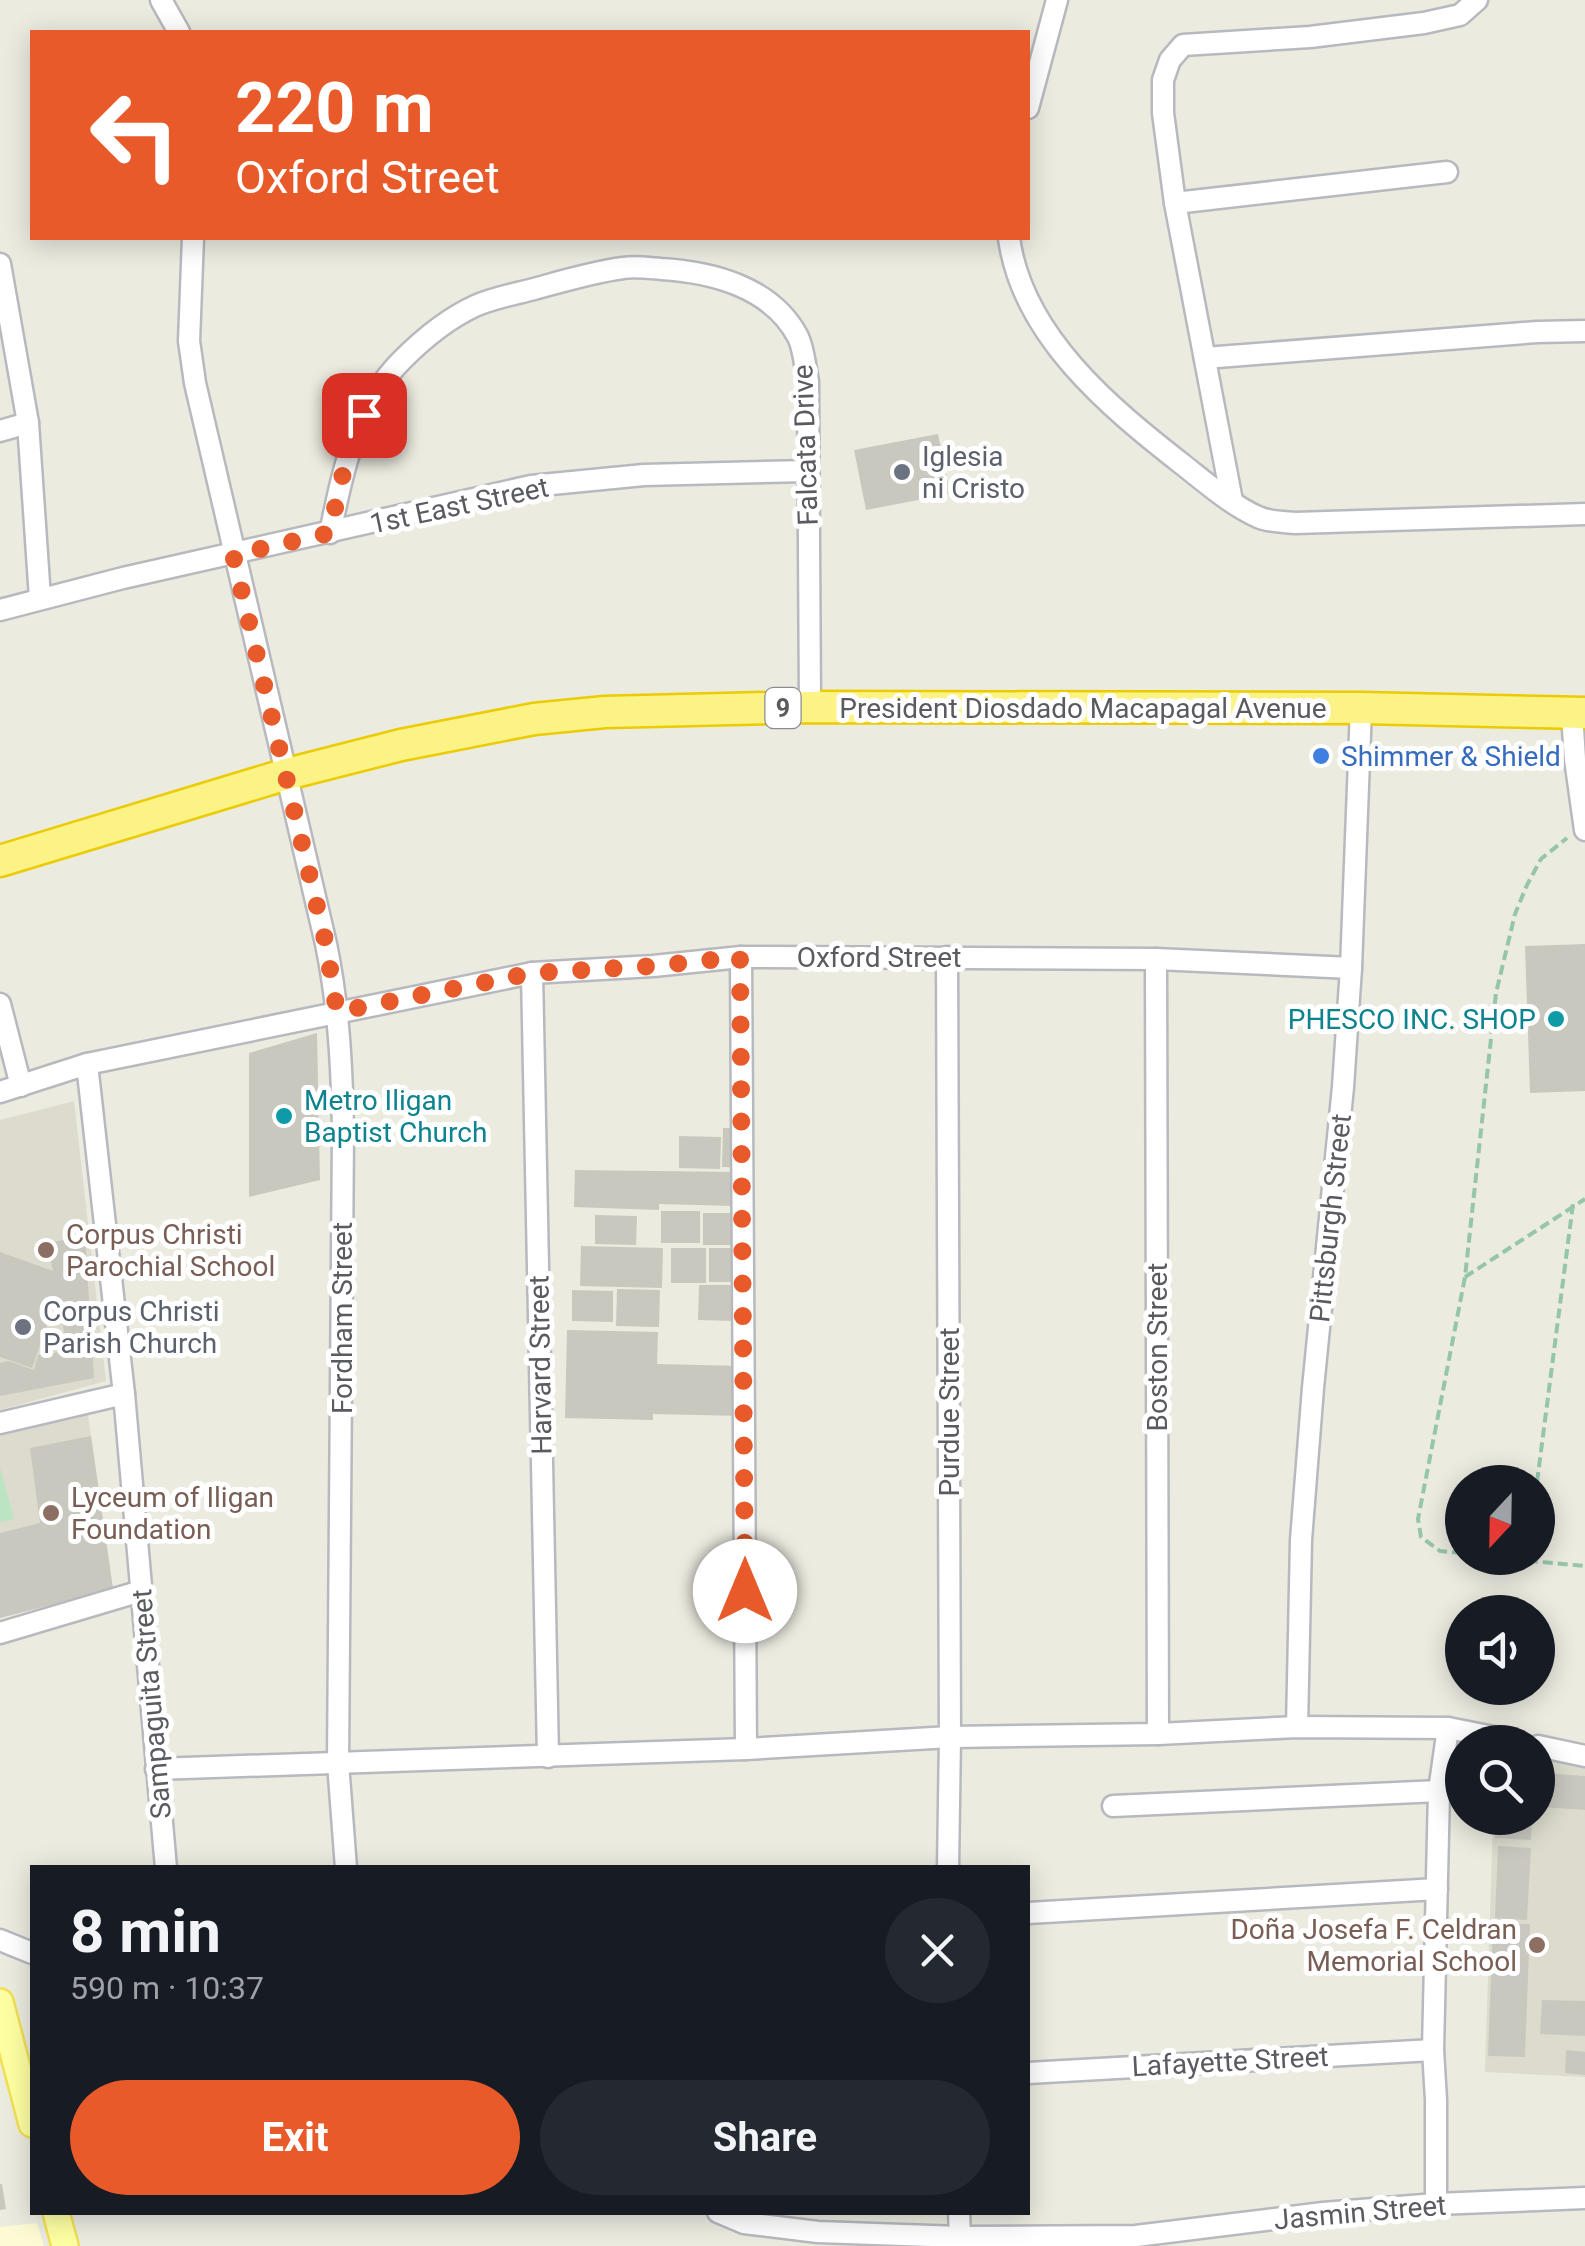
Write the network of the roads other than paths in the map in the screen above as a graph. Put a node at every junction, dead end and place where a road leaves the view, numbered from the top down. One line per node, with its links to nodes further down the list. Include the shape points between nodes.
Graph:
1 (162, 0): 4 (street)
2 (1058, 0): 5 (street)
3 (1478, 0): 7 (street, via 1460,15 1424,23 1183,46 1163,80)
4 (178, 30)
5 (1030, 101)
6 (1448, 172): 7 (street)
7 (1175, 203): 12 (street)
8 (193, 240): 19 (street, Fordham Street, via 195,383)
9 (1008, 240): 16 (street, via 1031,306 1063,353 1149,438)
10 (0, 264): 13 (street)
11 (1585, 331): 12 (street)
12 (1205, 358): 16 (street)
13 (28, 423): 14 (street); 20 (street)
14 (0, 430)
15 (806, 471): 18 (street, 1st East Street, via 531,486); 18 (street, Falcata Drive, via 808,381 799,338 780,312 724,278 626,267 475,306 401,361 374,394 354,436); 22 (street, Falcata Drive)
16 (1232, 502): 17 (street, via 1260,518 1296,523)
17 (1585, 514)
18 (330, 533): 19 (street, 1st East Street)
19 (233, 555): 20 (street, 1st East Street); 25 (street, Fordham Street)
20 (40, 598): 21 (street, 1st East Street)
21 (0, 610)
22 (810, 707): 23 (highway, President Diosdado Macapagal Avenue / 9); 25 (highway, President Diosdado Macapagal Avenue / 9, via 534,719)
23 (1361, 708): 24 (highway, President Diosdado Macapagal Avenue / 9); 31 (street, Pittsburgh Street)
24 (1579, 713): 26 (street, via 1575,758)
25 (287, 774): 27 (highway, President Diosdado Macapagal Avenue / 9); 34 (street, Fordham Street)
26 (1584, 828)
27 (0, 861)
28 (740, 957): 29 (street, Oxford Street); 32 (street, Oxford Street); 45 (street)
29 (947, 957): 30 (street, Oxford Street); 44 (street, Purdue Street)
30 (1156, 959): 31 (street, Oxford Street); 43 (street, Boston Street)
31 (1351, 968): 41 (street, Pittsburgh Street, via 1301,1540)
32 (532, 973): 34 (street, Oxford Street); 48 (street, Harvard Street)
33 (0, 1004): 36 (street)
34 (337, 1012): 35 (street, Oxford Street); 50 (street, Fordham Street, via 343,1133)
35 (87, 1064): 36 (street, Oxford Street); 37 (street, Sampaguita Street)
36 (10, 1089)
37 (124, 1394): 38 (street); 39 (street, Sampaguita Street)
38 (0, 1424)
39 (141, 1592): 40 (street); 51 (street, Sampaguita Street)
40 (0, 1634)
41 (1297, 1727): 42 (street); 43 (street)
42 (1445, 1728)
43 (1158, 1734): 44 (street)
44 (950, 1737): 45 (street); 56 (street, Purdue Street)
45 (746, 1749): 48 (street)
46 (1445, 1749): 52 (street)
47 (1555, 1750): 49 (street)
48 (548, 1756): 50 (street)
49 (1585, 1756)
50 (338, 1763): 51 (street); 55 (street, Fordham Street)
51 (156, 1770): 54 (street, Sampaguita Street)
52 (1439, 1791): 53 (street); 57 (street)
53 (1113, 1806)
54 (166, 1865)
55 (346, 1865)
56 (948, 1865)
57 (1437, 1889): 58 (street); 62 (street)
58 (1030, 1913)
59 (0, 1940): 60 (street)
60 (30, 1953)
61 (0, 2002): 64 (main road)
62 (1433, 2050): 63 (street, Lafayette Street); 66 (street)
63 (1030, 2072)
64 (30, 2116)
65 (1585, 2198): 66 (street, Jasmin Street)
66 (1436, 2204): 70 (street, Jasmin Street, via 1136,2236)
67 (57, 2215): 71 (main road)
68 (959, 2215): 70 (street)
69 (744, 2218): 70 (street, Jasmin Street, via 818,2232)
70 (960, 2237)
71 (65, 2246)

